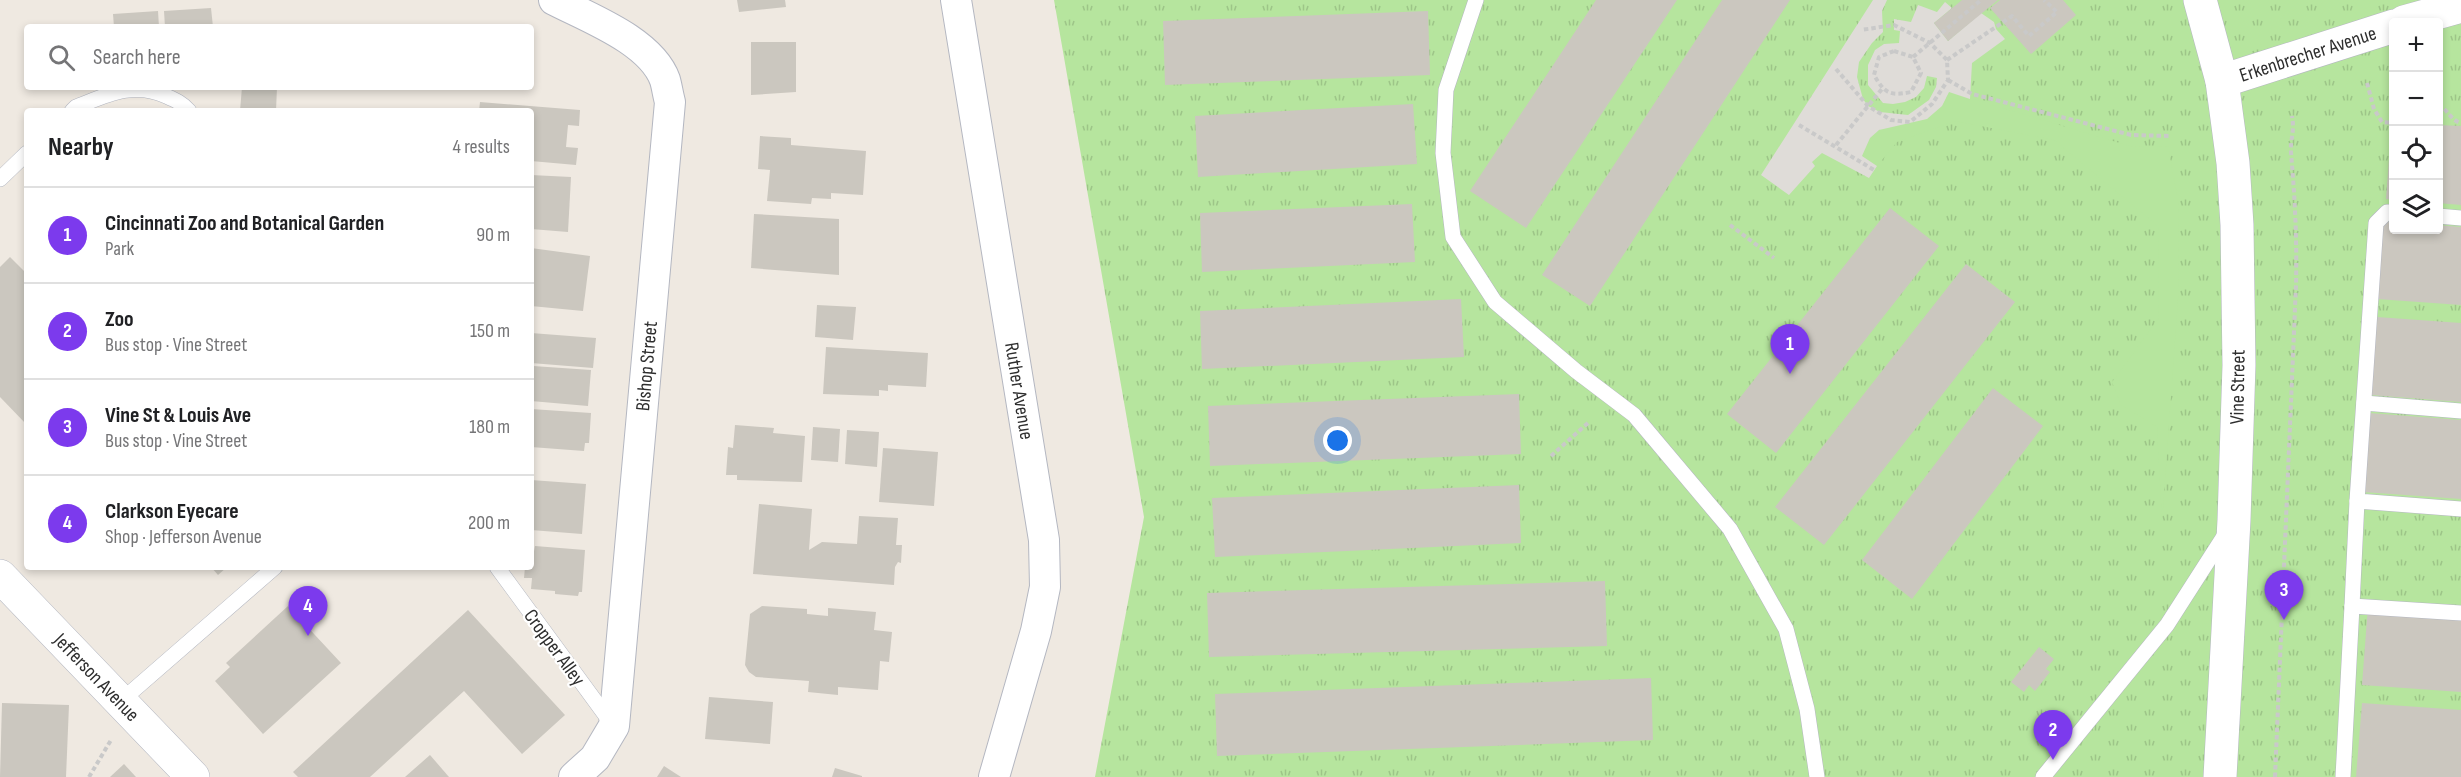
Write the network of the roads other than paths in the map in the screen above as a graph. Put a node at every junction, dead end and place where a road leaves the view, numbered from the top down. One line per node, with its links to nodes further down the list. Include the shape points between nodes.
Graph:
1 (554, 0): 29 (street, Bishop Street, via 632,42 651,57 664,78 670,102)
2 (956, 0): 32 (street, Ruther Avenue, via 1044,540 1045,586 1036,631)
3 (1476, 0): 33 (lane, via 1446,90 1443,153 1453,237 1495,302 1634,415 1730,529 1786,629 1807,709)
4 (2200, 0): 8 (main road, Vine Street)
5 (2461, 6): 6 (main road)
6 (2418, 18)
7 (2389, 28): 8 (main road, Erkenbrecher Avenue)
8 (2222, 81): 22 (main road, Vine Street, via 2237,225 2239,365)
9 (118, 90): 11 (lane)
10 (152, 90): 12 (lane)
11 (76, 108)
12 (186, 108)
13 (24, 156): 14 (lane)
14 (0, 179)
15 (2389, 212): 18 (lane, via 2376,223)
16 (2443, 216): 17 (lane)
17 (2461, 218)
18 (2364, 403): 19 (lane); 20 (lane)
19 (2461, 411)
20 (2357, 501): 21 (lane); 26 (lane)
21 (2461, 509)
22 (2234, 520): 34 (lane, via 2167,625); 35 (main road, Vine Street)
23 (272, 570): 28 (lane)
24 (499, 570): 29 (lane, Cropper Alley)
25 (0, 576): 28 (main road, Jefferson Avenue)
26 (2352, 606): 27 (lane); 36 (lane)
27 (2461, 613)
28 (121, 700): 30 (main road, Jefferson Avenue)
29 (614, 726): 31 (street, Bishop Street, via 595,758)
30 (193, 777)
31 (574, 777)
32 (994, 777)
33 (1817, 777)
34 (2043, 777)
35 (2220, 777)
36 (2343, 777)

